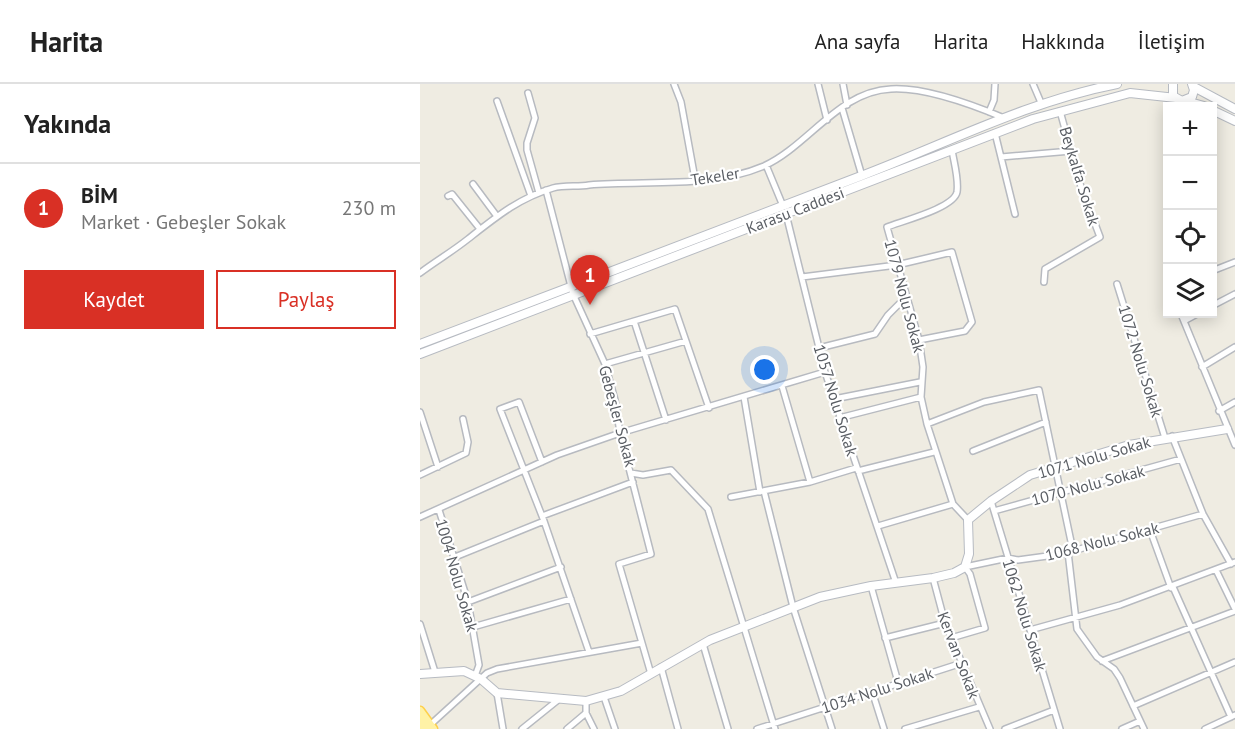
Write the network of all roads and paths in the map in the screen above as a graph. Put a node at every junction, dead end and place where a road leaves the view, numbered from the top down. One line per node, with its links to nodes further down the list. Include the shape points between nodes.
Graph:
1 (674, 84): 33 (street)
2 (818, 84): 25 (street)
3 (843, 84): 19 (street)
4 (871, 84): 12 (street)
5 (916, 84): 11 (street)
6 (995, 84): 22 (street)
7 (1033, 84): 18 (street)
8 (1117, 84): 18 (main road, Karasu Caddesi)
9 (1172, 84): 14 (main road)
10 (1193, 85): 16 (main road, via 1193,94); 20 (main road)
11 (916, 91): 12 (street, Tekeler, via 891,88); 22 (street, Tekeler)
12 (872, 92): 19 (street, Tekeler)
13 (528, 93): 36 (street, via 535,118 527,150)
14 (1176, 99): 16 (main road, Karasu Caddesi); 21 (main road, Karasu Caddesi, via 1130,93)
15 (497, 101): 38 (street)
16 (1186, 101): 17 (main road)
17 (1190, 102)
18 (1042, 105): 24 (main road, Karasu Caddesi)
19 (845, 107): 25 (street, Tekeler); 32 (street)
20 (1235, 109)
21 (1060, 111): 27 (main road, Karasu Caddesi); 29 (street, Beykalfa Sokak)
22 (989, 112): 24 (street, Tekeler)
23 (1217, 112): 26 (main road)
24 (1007, 118): 32 (main road, Karasu Caddesi)
25 (827, 120): 31 (street, Tekeler)
26 (1234, 121)
27 (995, 133): 28 (main road, Karasu Caddesi); 30 (street)
28 (952, 150): 39 (main road, Karasu Caddesi); 44 (street, 1079 Nolu Sokak, via 957,189 954,199 887,227)
29 (1071, 151): 30 (street); 48 (street, Beykalfa Sokak, via 1100,237 1045,269)
30 (1001, 157): 40 (street)
31 (766, 165): 33 (street, Tekeler); 39 (street, 1057 Nolu Sokak)
32 (862, 176): 39 (main road, Karasu Caddesi)
33 (695, 179): 35 (street, Tekeler)
34 (473, 184): 41 (street)
35 (546, 190): 36 (street, Tekeler); 50 (street, Gebeşler Sokak)
36 (539, 193): 38 (street, Tekeler)
37 (448, 196): 42 (street, via 452,194)
38 (531, 196): 41 (street, Tekeler)
39 (784, 210): 47 (street, 1057 Nolu Sokak); 50 (main road, Karasu Caddesi)
40 (1015, 214)
41 (496, 215): 42 (street, Tekeler)
42 (480, 229): 46 (street, Tekeler)
43 (1235, 262): 45 (street)
44 (897, 265): 47 (street); 52 (street, 1079 Nolu Sokak); 59 (street, via 951,252 972,322 965,331)
45 (1217, 269)
46 (420, 273)
47 (802, 277): 63 (street, 1057 Nolu Sokak)
48 (1044, 282)
49 (1117, 284): 85 (street, 1072 Nolu Sokak)
50 (573, 290): 58 (street, Gebeşler Sokak); 61 (main road, Karasu Caddesi); 65 (main road, Karasu Caddesi)
51 (1235, 294): 53 (street)
52 (905, 298): 59 (street, 1079 Nolu Sokak); 63 (street, via 875,333)
53 (1217, 303)
54 (1183, 318): 57 (street)
55 (1190, 318): 57 (street)
56 (634, 321): 58 (street); 60 (street, via 675,309); 64 (street)
57 (1184, 321): 67 (street)
58 (590, 334): 66 (street, Gebeşler Sokak)
59 (919, 339): 69 (street, 1079 Nolu Sokak)
60 (686, 341): 64 (street); 75 (street)
61 (420, 344)
62 (1235, 347): 67 (street)
63 (819, 348): 68 (street, 1057 Nolu Sokak)
64 (644, 353): 66 (street); 80 (street)
65 (420, 354)
66 (605, 364): 84 (street, Gebeşler Sokak)
67 (1202, 367): 76 (street)
68 (825, 372): 70 (street); 73 (street, 1057 Nolu Sokak)
69 (920, 382): 72 (street, 1079 Nolu Sokak); 73 (street)
70 (782, 386): 71 (street); 98 (street)
71 (744, 397): 75 (street); 99 (street)
72 (921, 398): 78 (street); 82 (street, 1079 Nolu Sokak)
73 (834, 399): 78 (street, 1057 Nolu Sokak)
74 (1235, 402): 76 (street)
75 (709, 408): 80 (street)
76 (1220, 411): 83 (street)
77 (420, 412): 91 (street)
78 (840, 418): 94 (street, 1057 Nolu Sokak)
79 (463, 419): 91 (street, via 468,450)
80 (666, 420): 84 (street)
81 (1046, 422): 82 (street, via 1042,397 1036,388); 87 (street); 92 (street)
82 (927, 424): 88 (street, 1079 Nolu Sokak)
83 (1227, 429): 85 (main road, 1071 Nolu Sokak); 86 (street)
84 (620, 433): 90 (street); 95 (street, Gebeşler Sokak)
85 (1168, 437): 89 (street, 1072 Nolu Sokak); 92 (main road, 1071 Nolu Sokak)
86 (1235, 445)
87 (973, 451)
88 (934, 452): 94 (street); 103 (street, 1079 Nolu Sokak)
89 (1181, 459): 100 (street, 1070 Nolu Sokak); 106 (street, 1072 Nolu Sokak)
90 (542, 462): 93 (street); 93 (street, via 519,402 500,409)
91 (438, 467): 96 (street)
92 (1053, 467): 100 (street); 102 (main road, 1071 Nolu Sokak, via 1030,475)
93 (523, 469): 104 (street); 108 (street)
94 (857, 469): 98 (street); 110 (street, 1057 Nolu Sokak)
95 (631, 473): 97 (street); 130 (street, Gebeşler Sokak, via 671,470 703,501)
96 (420, 475)
97 (633, 482): 108 (street); 136 (street, via 651,554 619,564)
98 (810, 482): 99 (street)
99 (762, 492): 101 (street); 125 (street)
100 (1060, 492): 105 (street, 1070 Nolu Sokak); 112 (street)
101 (731, 497)
102 (991, 501): 105 (street, 1062 Nolu Sokak); 109 (main road, 1071 Nolu Sokak)
103 (953, 504): 109 (street); 110 (street)
104 (439, 510): 107 (street); 113 (street, 1004 Nolu Sokak)
105 (994, 511): 114 (street, 1062 Nolu Sokak)
106 (1203, 514): 111 (street, 1068 Nolu Sokak); 115 (street, 1072 Nolu Sokak)
107 (420, 517)
108 (543, 518): 113 (street); 116 (street)
109 (968, 520): 117 (main road, via 969,554)
110 (878, 526): 120 (street, 1057 Nolu Sokak)
111 (1150, 530): 112 (street, 1068 Nolu Sokak); 122 (street)
112 (1070, 551): 114 (street, 1068 Nolu Sokak, via 1018,560); 127 (street)
113 (455, 557): 124 (street, 1004 Nolu Sokak)
114 (1008, 558): 117 (street, 1068 Nolu Sokak); 133 (street, 1062 Nolu Sokak)
115 (1233, 563): 118 (street)
116 (561, 567): 123 (street); 124 (street)
117 (965, 567): 119 (main road); 135 (street, via 985,628)
118 (1216, 570): 122 (street); 126 (street)
119 (933, 578): 120 (main road); 128 (street, Kervan Sokak)
120 (896, 583): 121 (main road)
121 (871, 586): 125 (main road); 134 (street)
122 (1172, 587): 127 (street); 132 (street)
123 (571, 599): 131 (street); 138 (street)
124 (468, 602): 131 (street, 1004 Nolu Sokak)
125 (793, 607): 130 (main road); 156 (street)
126 (1235, 610): 132 (street)
127 (1076, 618): 133 (street); 139 (street, via 1077,629)
128 (945, 623): 134 (street); 135 (street, Kervan Sokak)
129 (420, 624): 143 (street)
130 (743, 626): 137 (main road); 163 (street, Gebeşler Sokak)
131 (474, 627): 147 (street, 1004 Nolu Sokak)
132 (1192, 628): 139 (street); 144 (street)
133 (1030, 630): 157 (street, 1062 Nolu Sokak)
134 (885, 638): 148 (street)
135 (951, 638): 141 (street, Kervan Sokak)
136 (642, 643): 138 (street); 146 (street)
137 (703, 644): 142 (main road); 171 (street)
138 (588, 652): 147 (street, via 497,669)
139 (1102, 661): 155 (street, via 1114,669)
140 (1235, 662): 144 (street)
141 (962, 663): 148 (street, 1034 Nolu Sokak); 154 (street, Kervan Sokak)
142 (661, 668): 146 (main road); 170 (street)
143 (435, 672): 145 (main road); 147 (main road, via 464,671)
144 (1211, 673): 155 (street); 160 (street)
145 (420, 674)
146 (651, 674): 151 (main road)
147 (478, 677): 150 (main road); 164 (street)
148 (898, 682): 149 (street, 1034 Nolu Sokak)
149 (872, 691): 156 (street, 1034 Nolu Sokak); 174 (street)
150 (496, 693): 152 (main road); 165 (street)
151 (604, 697): 153 (main road); 169 (street)
152 (558, 700): 153 (main road); 166 (street)
153 (586, 701): 159 (street)
154 (980, 706): 175 (street); 176 (street, Kervan Sokak)
155 (1133, 706): 161 (street)
156 (825, 707): 163 (street, 1034 Nolu Sokak); 173 (street)
157 (1054, 710): 177 (street); 178 (street, 1062 Nolu Sokak)
158 (420, 711): 164 (main road)
159 (586, 713): 167 (street); 168 (street)
160 (1233, 716): 181 (street)
161 (1140, 721): 179 (street); 180 (street)
162 (420, 722): 164 (main road)
163 (775, 726): 172 (street, 1034 Nolu Sokak)
164 (429, 728)
165 (503, 729)
166 (522, 729)
167 (567, 729)
168 (594, 729)
169 (615, 729)
170 (678, 729)
171 (728, 729)
172 (757, 729)
173 (832, 729)
174 (884, 729)
175 (908, 729)
176 (990, 729)
177 (1005, 729)
178 (1060, 729)
179 (1122, 729)
180 (1144, 729)
181 (1205, 729)

